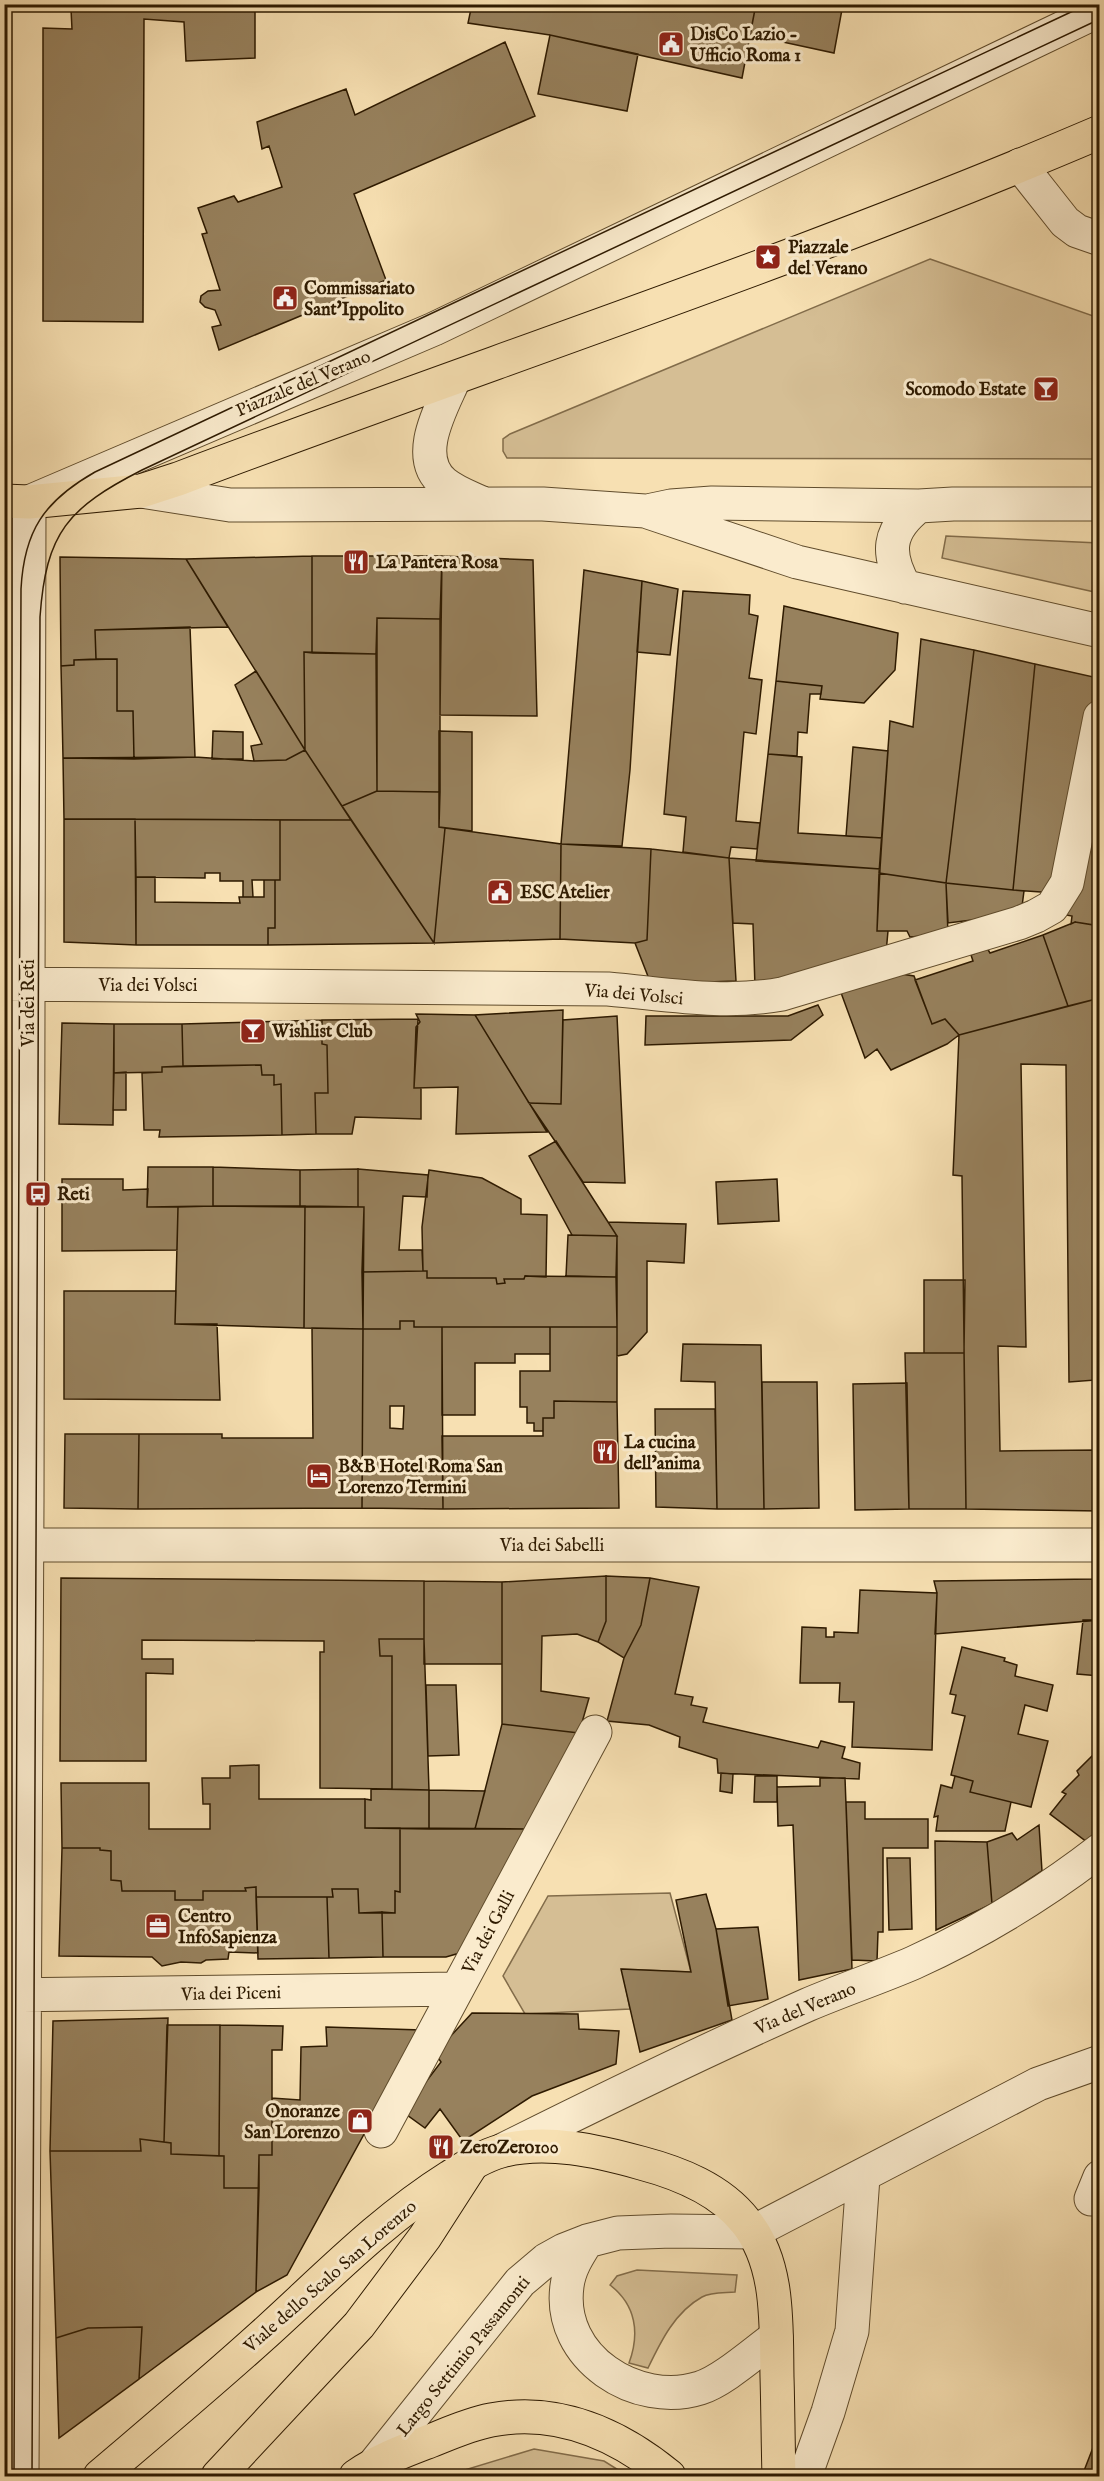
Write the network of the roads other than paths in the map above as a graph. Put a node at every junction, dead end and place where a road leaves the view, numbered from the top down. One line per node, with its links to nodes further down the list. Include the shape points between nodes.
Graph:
1 (1100, 10): 7 (street, Piazzale del Verano, via 434,329)
2 (1100, 132): 3 (main road)
3 (1020, 165): 4 (street, via 1065,222); 5 (main road)
4 (1100, 239)
5 (454, 379): 6 (main road); 8 (street, via 432,433 431,462 442,482)
6 (141, 492): 7 (main road); 8 (street, via 230,506)
7 (17, 501): 15 (street, Via dei Reti)
8 (483, 504): 11 (street)
9 (1100, 504): 10 (street)
10 (919, 506): 11 (street, via 712,503); 12 (street, via 900,525 891,548 892,560)
11 (645, 511): 12 (street, via 797,562)
12 (905, 587): 13 (street)
13 (1100, 631)
14 (1100, 717): 15 (street, Via dei Volsci, via 1067,883 1052,907 1036,916 782,994 727,999 680,998 625,990)
15 (16, 984): 16 (street, Via dei Reti)
16 (15, 1545): 17 (street, Via dei Sabelli); 21 (street, Via dei Reti)
17 (1100, 1545)
18 (595, 1732): 20 (street, Via dei Galli)
19 (1100, 1850): 24 (street, Via del Verano, via 1009,1912 915,1962 837,1992 669,2067)
20 (457, 1989): 21 (street, Via dei Piceni); 23 (street, Via dei Galli)
21 (14, 1995): 30 (street, Via dei Reti)
22 (1100, 2062): 26 (street, via 1038,2084)
23 (381, 2131)
24 (502, 2151): 25 (main road, Viale dello Scalo San Lorenzo); 27 (main road, Viale dello Scalo San Lorenzo, via 545,2147 591,2152 647,2165 714,2193)
25 (471, 2164): 33 (main road, Viale dello Scalo San Lorenzo, via 403,2209); 34 (main road, via 397,2277 359,2325)
26 (863, 2177): 27 (street); 37 (street, via 852,2331)
27 (753, 2232): 28 (street, Largo Settimio Passamonti, via 671,2231 618,2234); 29 (main road, Viale dello Scalo San Lorenzo, via 770,2273)
28 (587, 2241): 29 (street, via 574,2262 566,2287 570,2320 583,2348 596,2363 628,2385 664,2394 701,2388); 31 (street, Largo Settimio Passamonti, via 546,2260 520,2282)
29 (776, 2337): 36 (main road, Viale dello Scalo San Lorenzo)
30 (13, 2428): 32 (street, Via dei Reti)
31 (366, 2469): 35 (main road, Largo Settimio Passamonti, via 465,2427 492,2420 550,2418 586,2426 616,2439)
32 (22, 2476)
33 (100, 2476)
34 (218, 2476)
35 (669, 2476)
36 (779, 2476)
37 (805, 2476)

